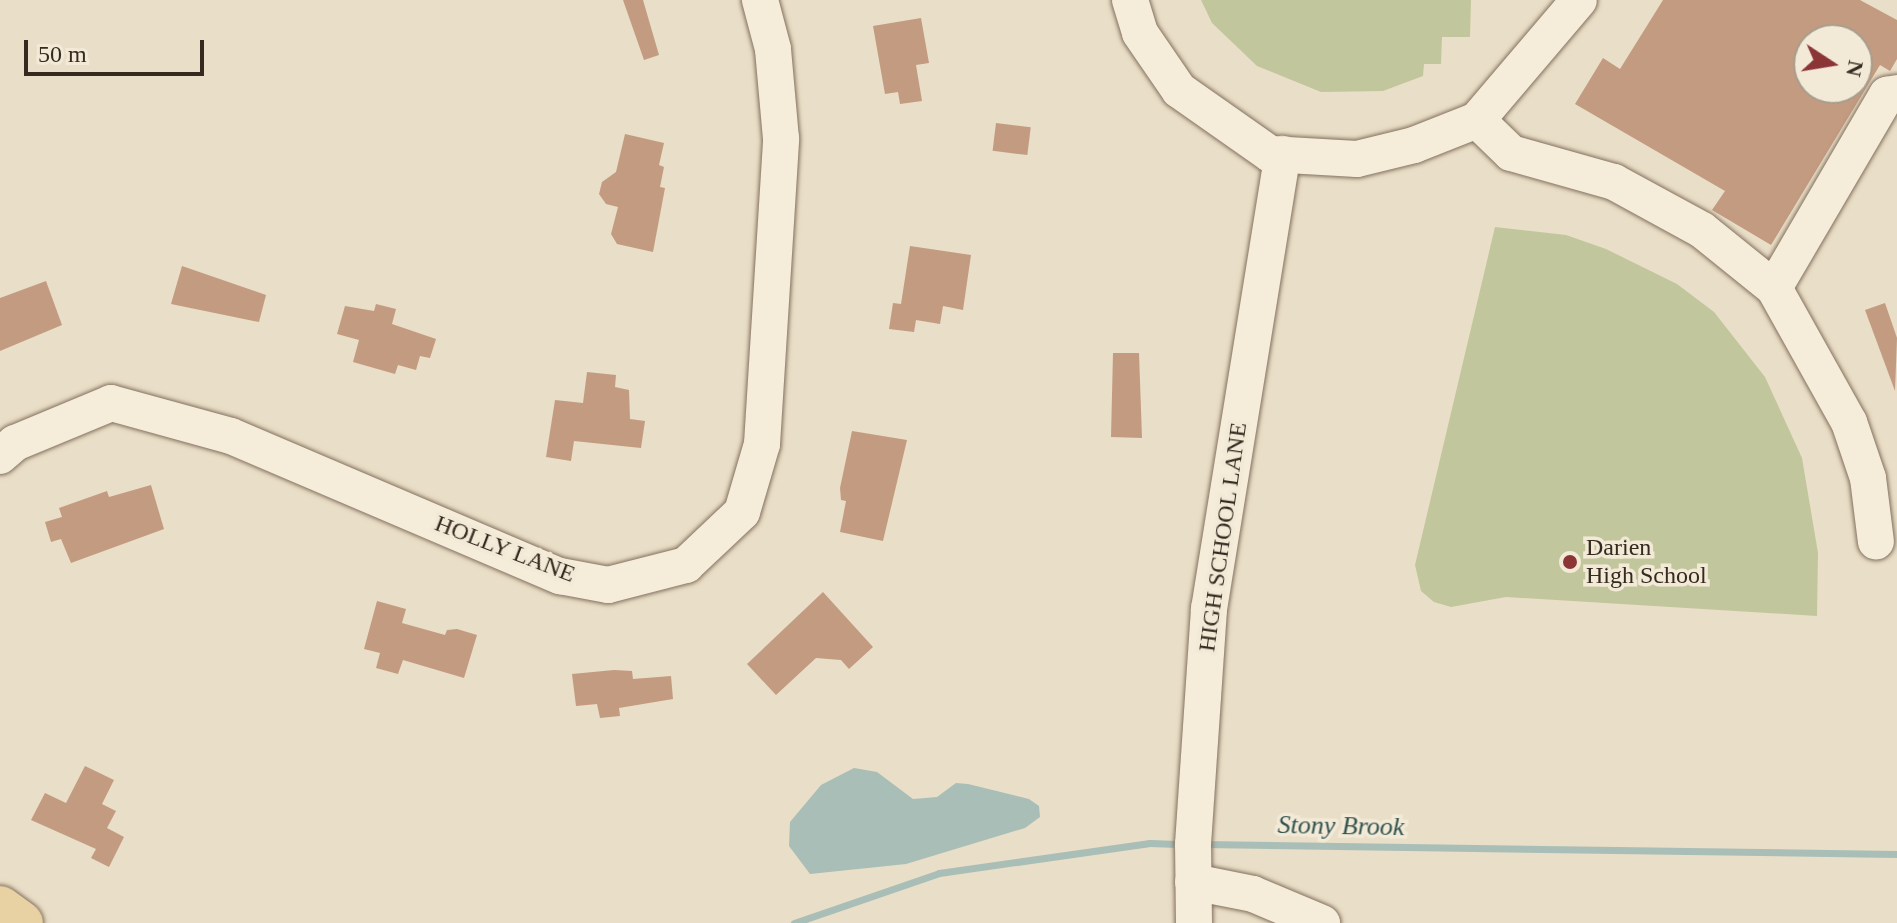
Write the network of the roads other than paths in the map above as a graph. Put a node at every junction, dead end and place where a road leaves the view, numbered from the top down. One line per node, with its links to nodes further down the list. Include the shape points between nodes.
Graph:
1 (760, 0): 8 (street, HOLLY LANE, via 773,49 781,139 762,444 742,512 686,565 608,585 560,576 231,436 111,403 15,443)
2 (1130, 0): 6 (street, via 1140,33 1179,90 1270,154)
3 (1579, 0): 5 (street)
4 (1897, 93): 7 (street, via 1887,95)
5 (1477, 120): 6 (street, via 1414,145 1357,159); 7 (street, via 1511,153 1614,182 1702,230)
6 (1283, 154): 10 (street, HIGH SCHOOL LANE, via 1209,609)
7 (1774, 288): 9 (street, via 1849,422 1868,478)
8 (0, 456)
9 (1876, 542)
10 (1193, 882): 12 (street); 14 (street, HIGH SCHOOL LANE)
11 (0, 908): 13 (main road)
12 (1242, 908): 15 (street)
13 (21, 923)
14 (1194, 923)
15 (1322, 923)

